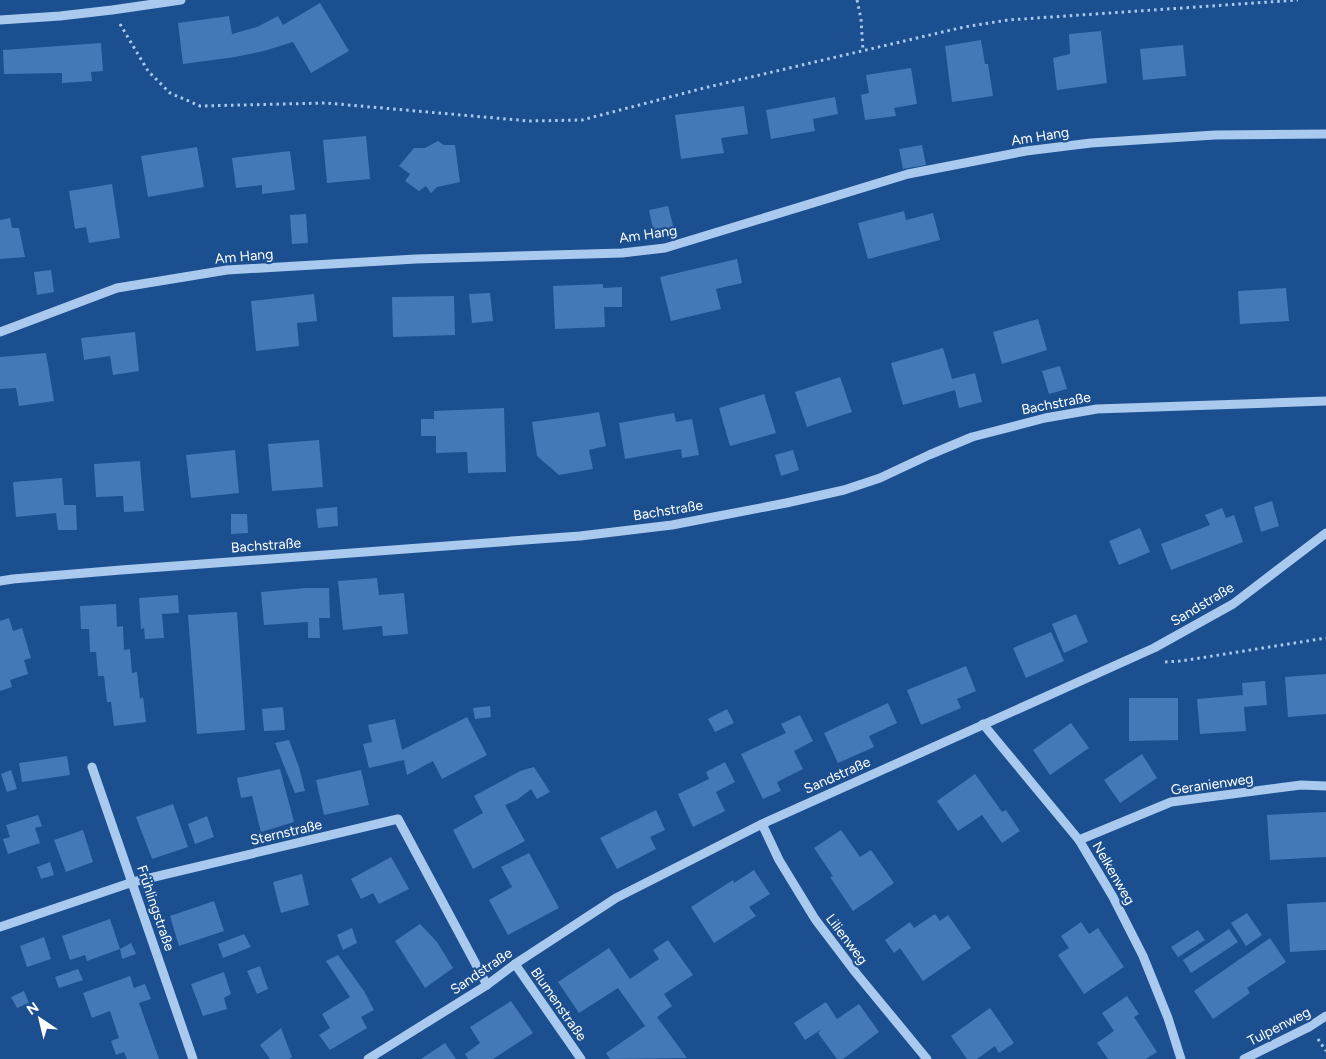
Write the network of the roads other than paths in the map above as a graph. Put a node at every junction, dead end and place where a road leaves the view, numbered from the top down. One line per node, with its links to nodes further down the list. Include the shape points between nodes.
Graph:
1 (181, 0): 2 (street, via 60,16)
2 (0, 20)
3 (1326, 134): 4 (street, Am Hang, via 1215,135 1026,151 908,174 665,248 622,253 416,259 227,270 117,288)
4 (0, 332)
5 (1326, 401): 7 (street, Bachstraße, via 1097,409 1045,418 972,437 880,478 844,490 672,525 580,536)
6 (1326, 533): 8 (street, Sandstraße, via 1233,604 1154,648)
7 (0, 581)
8 (983, 724): 11 (street, Sandstraße); 12 (street, Nelkenweg)
9 (92, 767): 13 (street, Frühlingstraße)
10 (1326, 786): 12 (street, Geranienweg, via 1302,785 1171,802)
11 (762, 824): 15 (street, Sandstraße, via 616,898); 21 (street, Lilienweg, via 815,919)
12 (1079, 840): 22 (street, Nelkenweg, via 1143,956)
13 (133, 882): 14 (street, Sternstraße); 16 (street, Sternstraße, via 398,819); 18 (street, Frühlingstraße)
14 (0, 927)
15 (515, 964): 16 (street, Sandstraße); 20 (street, Blumenstraße)
16 (487, 985): 19 (street, Sandstraße)
17 (1326, 1016): 23 (street, Tulpenweg)
18 (193, 1059)
19 (368, 1059)
20 (581, 1059)
21 (927, 1059)
22 (1181, 1059)
23 (1244, 1059)

